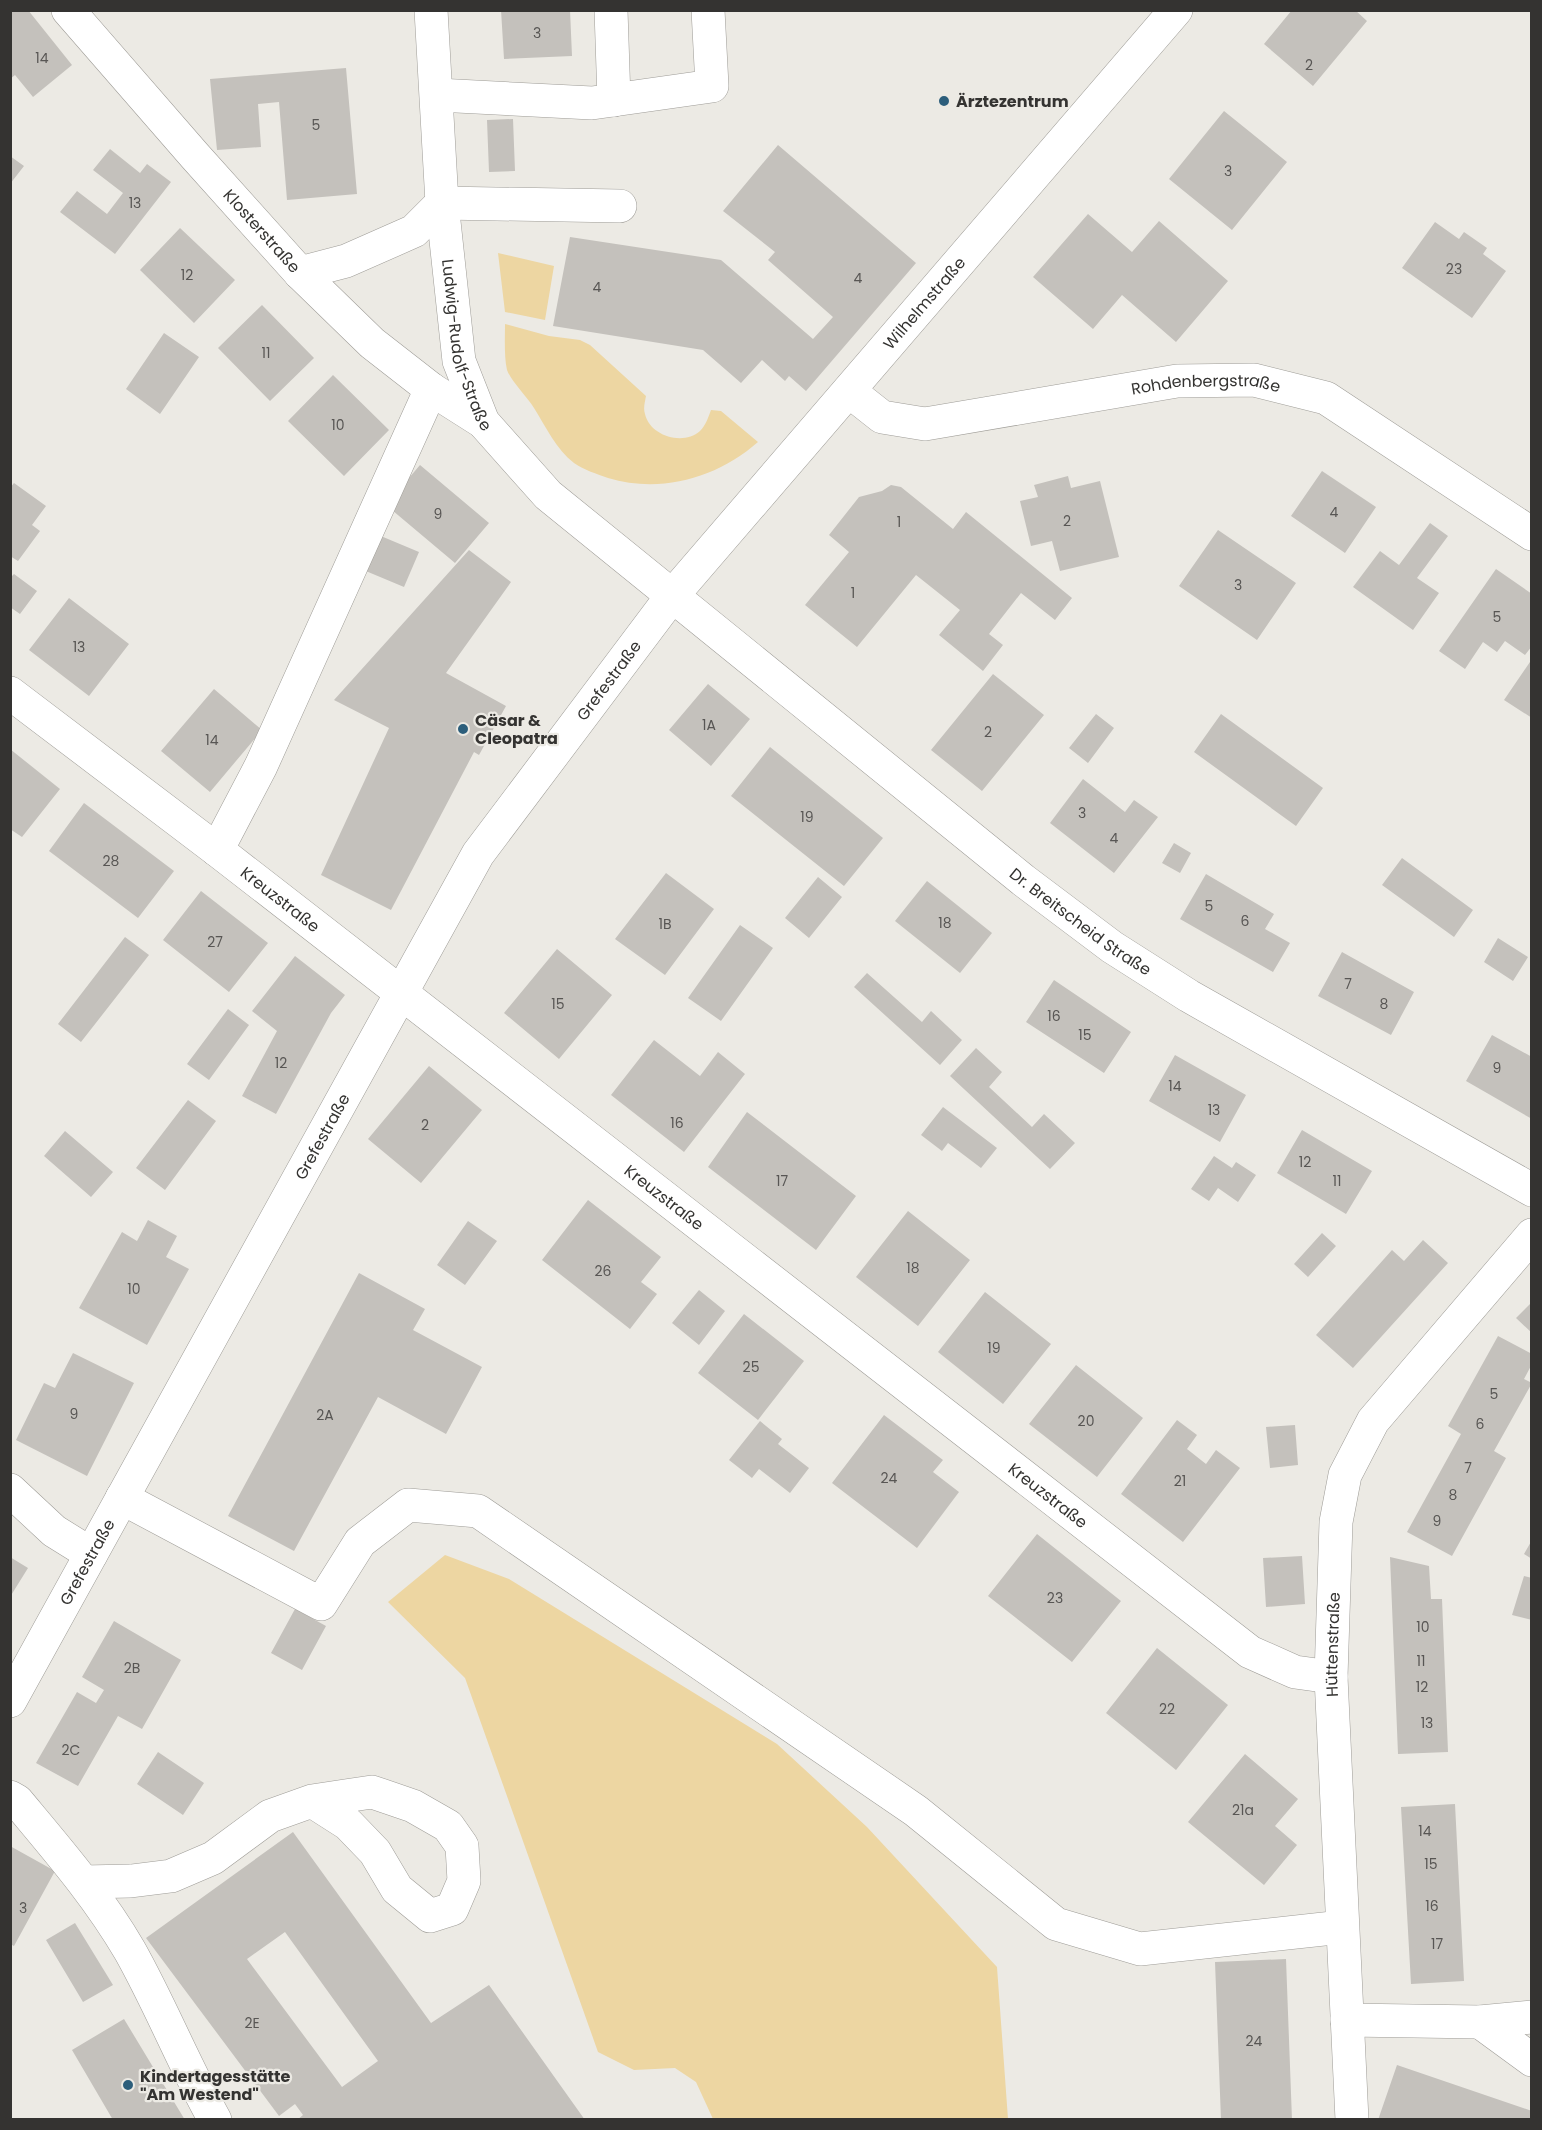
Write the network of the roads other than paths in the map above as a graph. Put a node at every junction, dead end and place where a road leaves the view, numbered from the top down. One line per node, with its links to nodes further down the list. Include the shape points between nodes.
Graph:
1 (68, 10): 10 (street, Klosterstraße)
2 (431, 10): 6 (street, Ludwig-Rudolf-Straße)
3 (611, 10): 7 (street)
4 (708, 10): 7 (street, via 712,86)
5 (1176, 10): 12 (street, Wilhelmstraße)
6 (437, 95): 7 (street, via 592,103); 8 (street, Ludwig-Rudolf-Straße)
7 (614, 100)
8 (442, 203): 9 (street); 10 (street, via 414,231 346,261); 13 (street, Ludwig-Rudolf-Straße, via 459,361)
9 (620, 206)
10 (300, 273): 11 (street, Klosterstraße, via 372,343)
11 (431, 389): 13 (street, Klosterstraße); 17 (street, via 261,766)
12 (849, 391): 14 (street, Rohdenbergstraße, via 882,417 926,424 1177,381 1254,380 1326,398); 15 (street, Wilhelmstraße)
13 (483, 422): 15 (street, Ludwig-Rudolf-Straße, via 556,504)
14 (1532, 534)
15 (672, 596): 18 (street, Grefestraße, via 477,854); 19 (street, Dr. Breitscheid Straße, via 1023,880 1112,947 1188,996)
16 (10, 693): 17 (street, Kreuzstraße)
17 (217, 850): 18 (street, Kreuzstraße)
18 (401, 992): 22 (street, Grefestraße); 24 (street, Kreuzstraße, via 1250,1652 1295,1672)
19 (1532, 1190)
20 (1532, 1235): 24 (street, Hüttenstraße, via 1373,1421 1345,1476 1336,1522)
21 (10, 1490): 23 (street, via 54,1532)
22 (122, 1498): 23 (street, Grefestraße); 29 (street, via 321,1604 360,1542 408,1506 478,1511 916,1811 1056,1924 1140,1949)
23 (91, 1554): 25 (street, Grefestraße)
24 (1331, 1677): 29 (street, Hüttenstraße)
25 (10, 1701)
26 (10, 1797): 28 (street)
27 (312, 1801): 27 (street, via 372,1792 413,1806 448,1826 462,1846 464,1881 452,1909 430,1916 397,1889 375,1852 348,1824); 28 (street, via 270,1816 213,1858 171,1876)
28 (84, 1882): 34 (street, via 130,1951)
29 (1342, 1927): 31 (street, Hüttenstraße)
30 (1532, 2017): 32 (street)
31 (1347, 2020): 32 (street); 35 (street, Hüttenstraße)
32 (1480, 2022): 33 (street)
33 (1532, 2060)
34 (215, 2120)
35 (1352, 2120)

